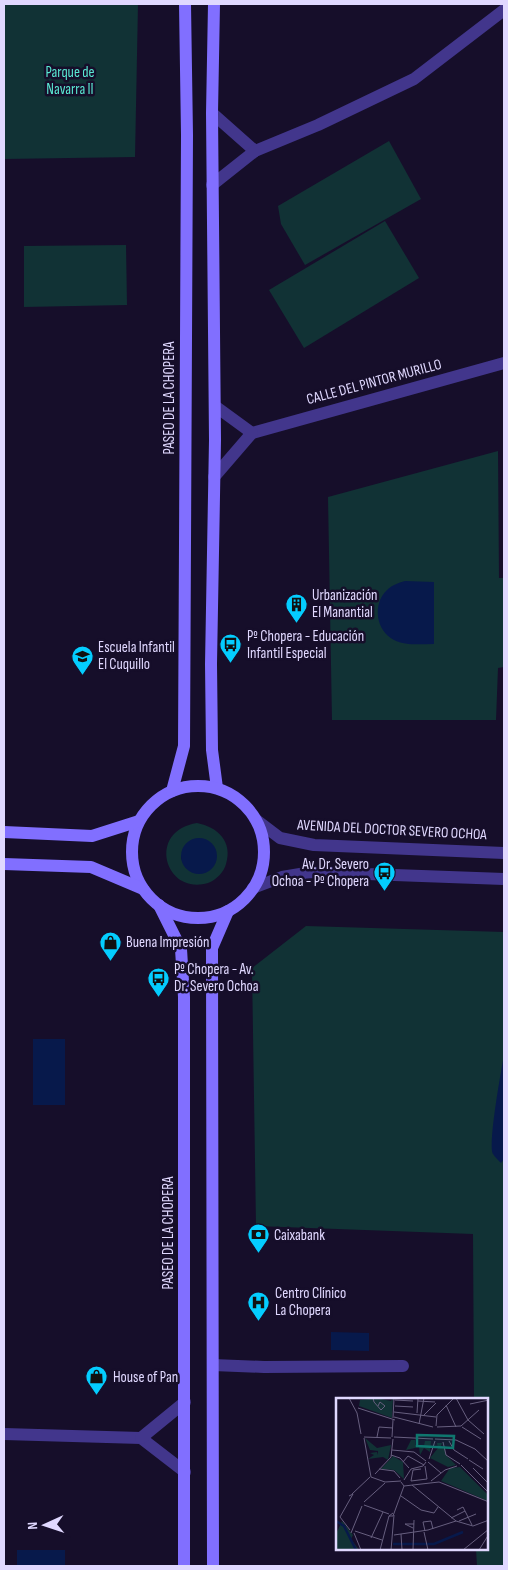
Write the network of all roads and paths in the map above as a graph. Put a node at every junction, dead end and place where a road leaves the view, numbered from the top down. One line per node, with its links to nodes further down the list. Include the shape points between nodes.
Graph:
1 (185, 4): 12 (main road, PASEO DE LA CHOPERA, via 184,746)
2 (214, 4): 4 (main road)
3 (504, 10): 5 (street, via 414,79)
4 (212, 113): 5 (street); 6 (main road)
5 (255, 151): 6 (street)
6 (212, 185): 8 (main road)
7 (504, 363): 9 (street, CALLE DEL PINTOR MURILLO)
8 (215, 406): 9 (street); 10 (main road)
9 (252, 432): 10 (street)
10 (214, 477): 11 (main road, via 212,740)
11 (217, 788): 12 (main road, via 194,785); 13 (main road, via 239,800)
12 (172, 791): 14 (main road, via 153,803)
13 (255, 819): 16 (street, AVENIDA DEL DOCTOR SEVERO OCHOA, via 280,838 314,845); 19 (main road, via 264,853 261,872)
14 (139, 820): 15 (main road, via 92,836); 20 (main road, via 132,843 134,867)
15 (4, 832)
16 (504, 853)
17 (4, 864): 20 (main road, via 91,867)
18 (504, 879): 19 (street, via 312,872 282,877)
19 (253, 888): 22 (main road, via 242,902)
20 (143, 889): 21 (main road)
21 (159, 905): 22 (main road, via 181,916 205,918); 25 (main road, PASEO DE LA CHOPERA, via 181,949 184,996)
22 (228, 911): 23 (main road, via 212,948)
23 (213, 1365): 24 (street, via 264,1368); 30 (main road)
24 (403, 1366)
25 (185, 1402): 27 (street); 28 (main road, PASEO DE LA CHOPERA)
26 (4, 1434): 27 (street)
27 (141, 1438): 28 (street)
28 (185, 1472): 29 (main road, PASEO DE LA CHOPERA)
29 (184, 1566)
30 (213, 1566)

